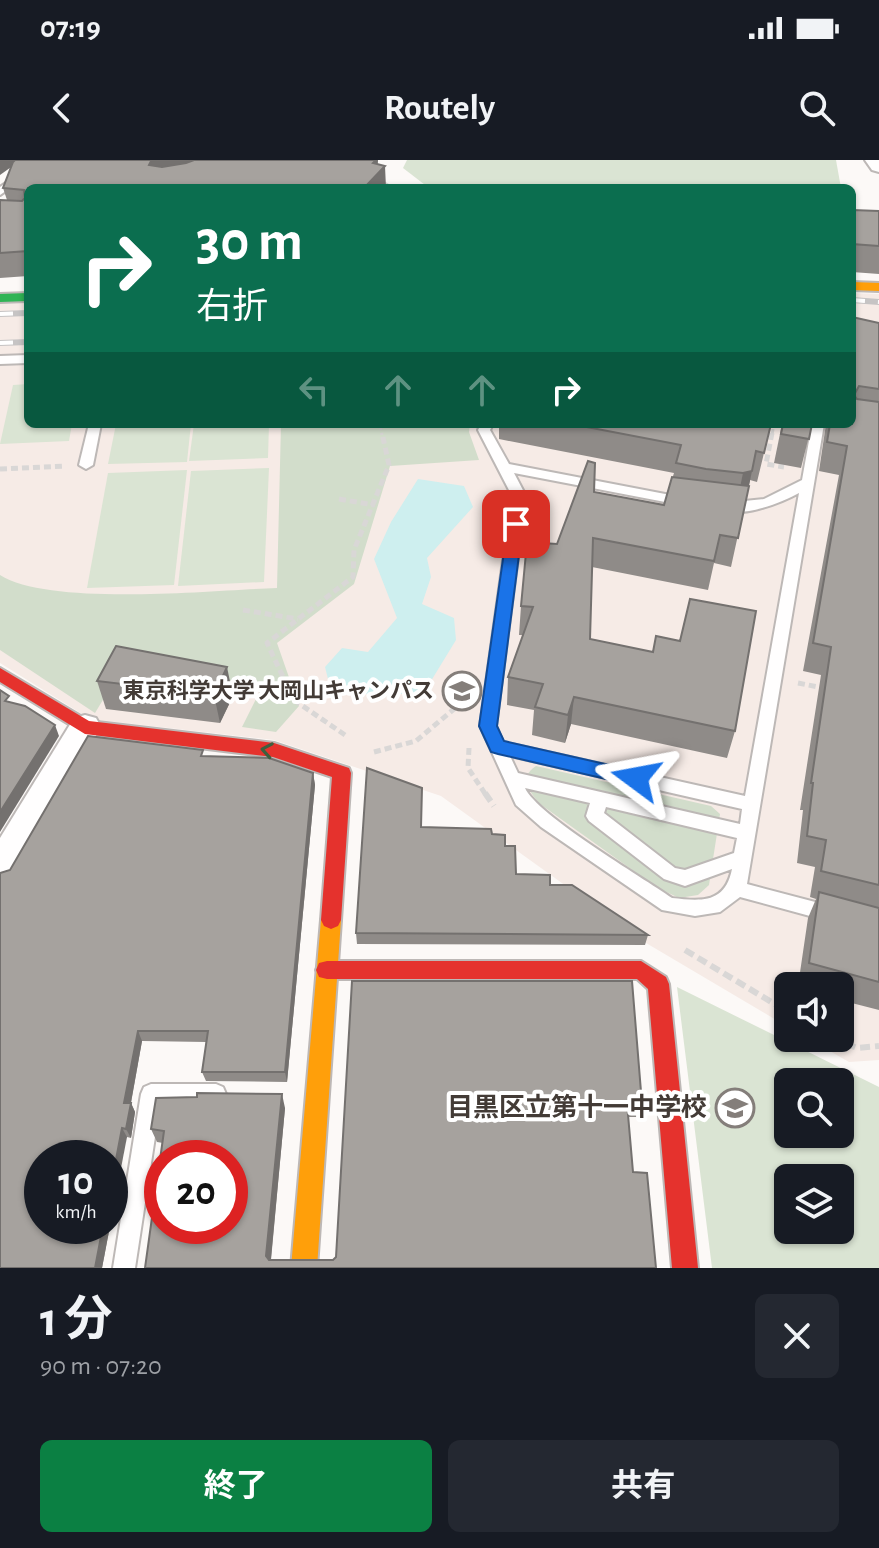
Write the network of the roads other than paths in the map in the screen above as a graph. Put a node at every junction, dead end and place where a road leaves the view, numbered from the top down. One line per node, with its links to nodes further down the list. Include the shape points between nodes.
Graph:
1 (45, 160): 4 (lane)
2 (875, 160): 3 (street)
3 (879, 166)
4 (0, 192)
5 (856, 286): 6 (street)
6 (879, 287)
7 (24, 297): 8 (street)
8 (0, 298)
9 (24, 359): 10 (lane)
10 (0, 360)
11 (94, 428): 14 (lane)
12 (485, 428): 15 (lane)
13 (817, 428): 16 (lane)
14 (86, 465)
15 (503, 467): 16 (lane, via 737,509 786,496); 19 (lane, via 519,496 488,726)
16 (809, 477): 24 (lane)
17 (0, 674): 18 (street)
18 (85, 727): 27 (street); 32 (street, one-way to 18, via 342,773 274,750)
19 (498, 747): 20 (lane); 21 (lane)
20 (579, 765): 22 (lane); 24 (lane)
21 (511, 778): 22 (lane); 29 (lane, via 522,800 547,822)
22 (572, 792): 23 (lane)
23 (599, 799): 25 (lane); 26 (lane, via 595,816)
24 (750, 804): 25 (lane)
25 (746, 833): 28 (lane)
26 (633, 845): 28 (lane, via 670,874 685,878); 29 (lane)
27 (3, 854)
28 (742, 858): 30 (lane)
29 (626, 876): 30 (lane, via 668,905 720,904)
30 (737, 889): 31 (lane)
31 (851, 918)
32 (327, 970): 35 (street, via 310,1095); 36 (street, via 641,970 650,977 658,984)
33 (242, 1094): 34 (lane, via 151,1094)
34 (124, 1268)
35 (304, 1268)
36 (685, 1268)

